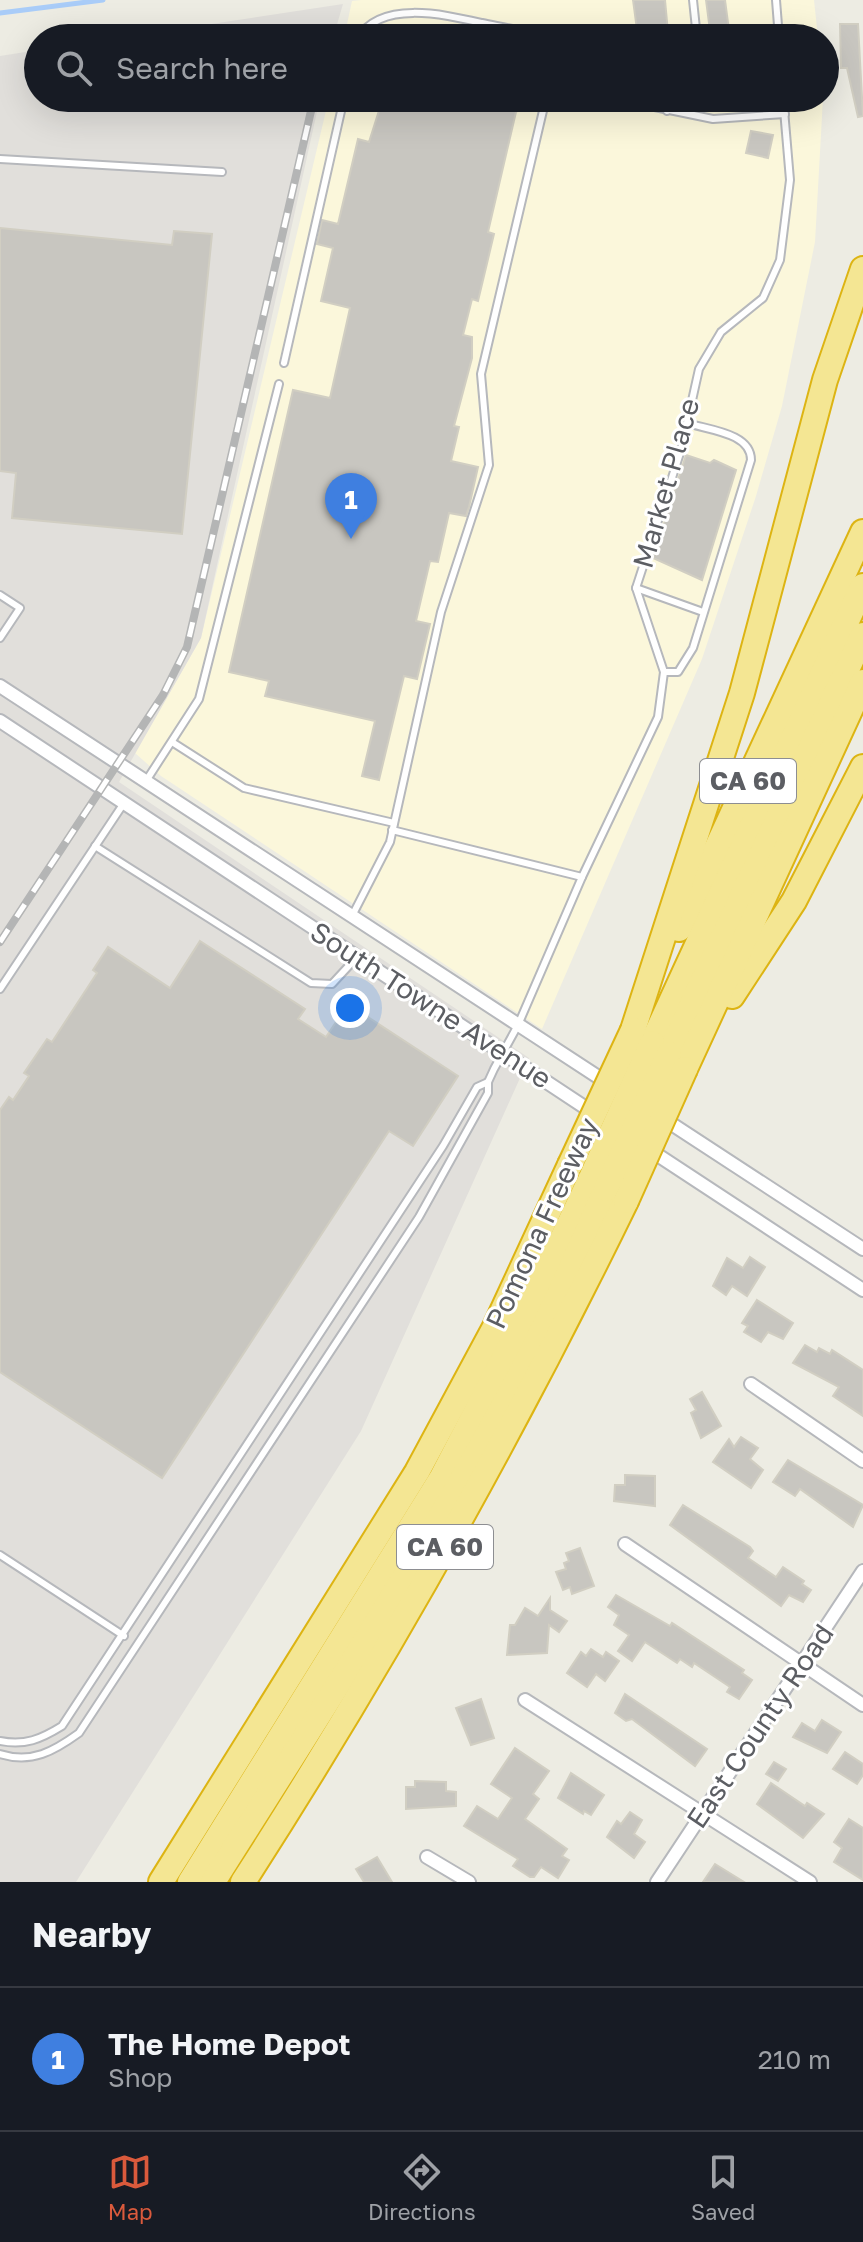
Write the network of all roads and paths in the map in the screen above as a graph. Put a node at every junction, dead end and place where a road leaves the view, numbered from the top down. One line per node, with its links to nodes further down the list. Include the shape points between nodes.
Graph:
1 (693, 0): 5 (lane)
2 (776, 0): 6 (lane)
3 (365, 24): 4 (lane, via 377,15 412,8)
4 (479, 24)
5 (696, 24)
6 (778, 24)
7 (341, 112): 14 (lane)
8 (543, 112): 32 (lane, via 481,374 489,465 441,612)
9 (673, 112): 10 (lane, via 713,119)
10 (785, 114): 16 (lane, Market Place, via 790,180 780,260 763,298 721,332 699,369)
11 (0, 159): 12 (lane)
12 (222, 172)
13 (863, 269): 39 (highway, via 825,380 746,680)
14 (284, 363)
15 (279, 384): 28 (lane, via 199,699)
16 (687, 423): 19 (lane, Market Place); 21 (lane, via 744,441 751,449)
17 (863, 532): 39 (highway, Pomona Freeway / CA 60)
18 (863, 586): 39 (highway)
19 (636, 588): 21 (lane); 24 (lane, Market Place)
20 (0, 595): 23 (lane, via 20,608)
21 (703, 612): 24 (lane, via 693,648 678,672)
22 (863, 635): 39 (highway)
23 (0, 638)
24 (664, 672): 34 (lane, Market Place, via 658,717)
25 (863, 682): 39 (highway, Pomona Freeway / CA 60)
26 (0, 686): 30 (street, South Towne Avenue)
27 (0, 721): 31 (street, South Towne Avenue)
28 (172, 742): 30 (lane); 32 (lane, via 244,788)
29 (863, 767): 39 (highway, via 794,901)
30 (146, 781): 35 (street, South Towne Avenue)
31 (124, 803): 33 (lane); 36 (street, South Towne Avenue)
32 (393, 827): 34 (lane); 35 (lane)
33 (95, 846): 36 (lane, via 311,983 332,984); 37 (lane)
34 (582, 877): 38 (lane, Market Place)
35 (352, 916): 38 (street, South Towne Avenue)
36 (357, 957): 40 (street, South Towne Avenue)
37 (0, 989)
38 (518, 1025): 40 (lane, Market Place); 43 (street, South Towne Avenue)
39 (660, 1049): 42 (highway, Pomona Freeway / CA 60, bridge); 42 (highway, Pomona Freeway / CA 60, bridge)
40 (502, 1051): 41 (lane, Market Place); 44 (street, South Towne Avenue)
41 (488, 1082): 50 (lane, via 477,1087); 55 (lane, via 488,1093 419,1217 79,1733 49,1755)
42 (598, 1183): 58 (highway, Pomona Freeway / CA 60, via 495,1327 417,1472); 59 (highway, via 442,1477); 60 (highway, via 551,1310 471,1464); 61 (highway, Pomona Freeway / CA 60, via 565,1326 446,1546)
43 (863, 1249)
44 (863, 1290)
45 (751, 1384): 46 (street)
46 (863, 1461)
47 (625, 1544): 51 (street)
48 (0, 1555): 50 (lane)
49 (863, 1571): 51 (street, East County Road)
50 (124, 1636): 54 (lane, via 62,1726 40,1740)
51 (802, 1665): 53 (street); 56 (street, East County Road)
52 (525, 1700): 56 (street)
53 (863, 1705)
54 (0, 1741)
55 (0, 1754)
56 (702, 1810): 63 (street, East County Road); 64 (street)
57 (427, 1857): 62 (street)
58 (161, 1882)
59 (190, 1882)
60 (213, 1882)
61 (243, 1882)
62 (469, 1882)
63 (657, 1882)
64 (810, 1882)

